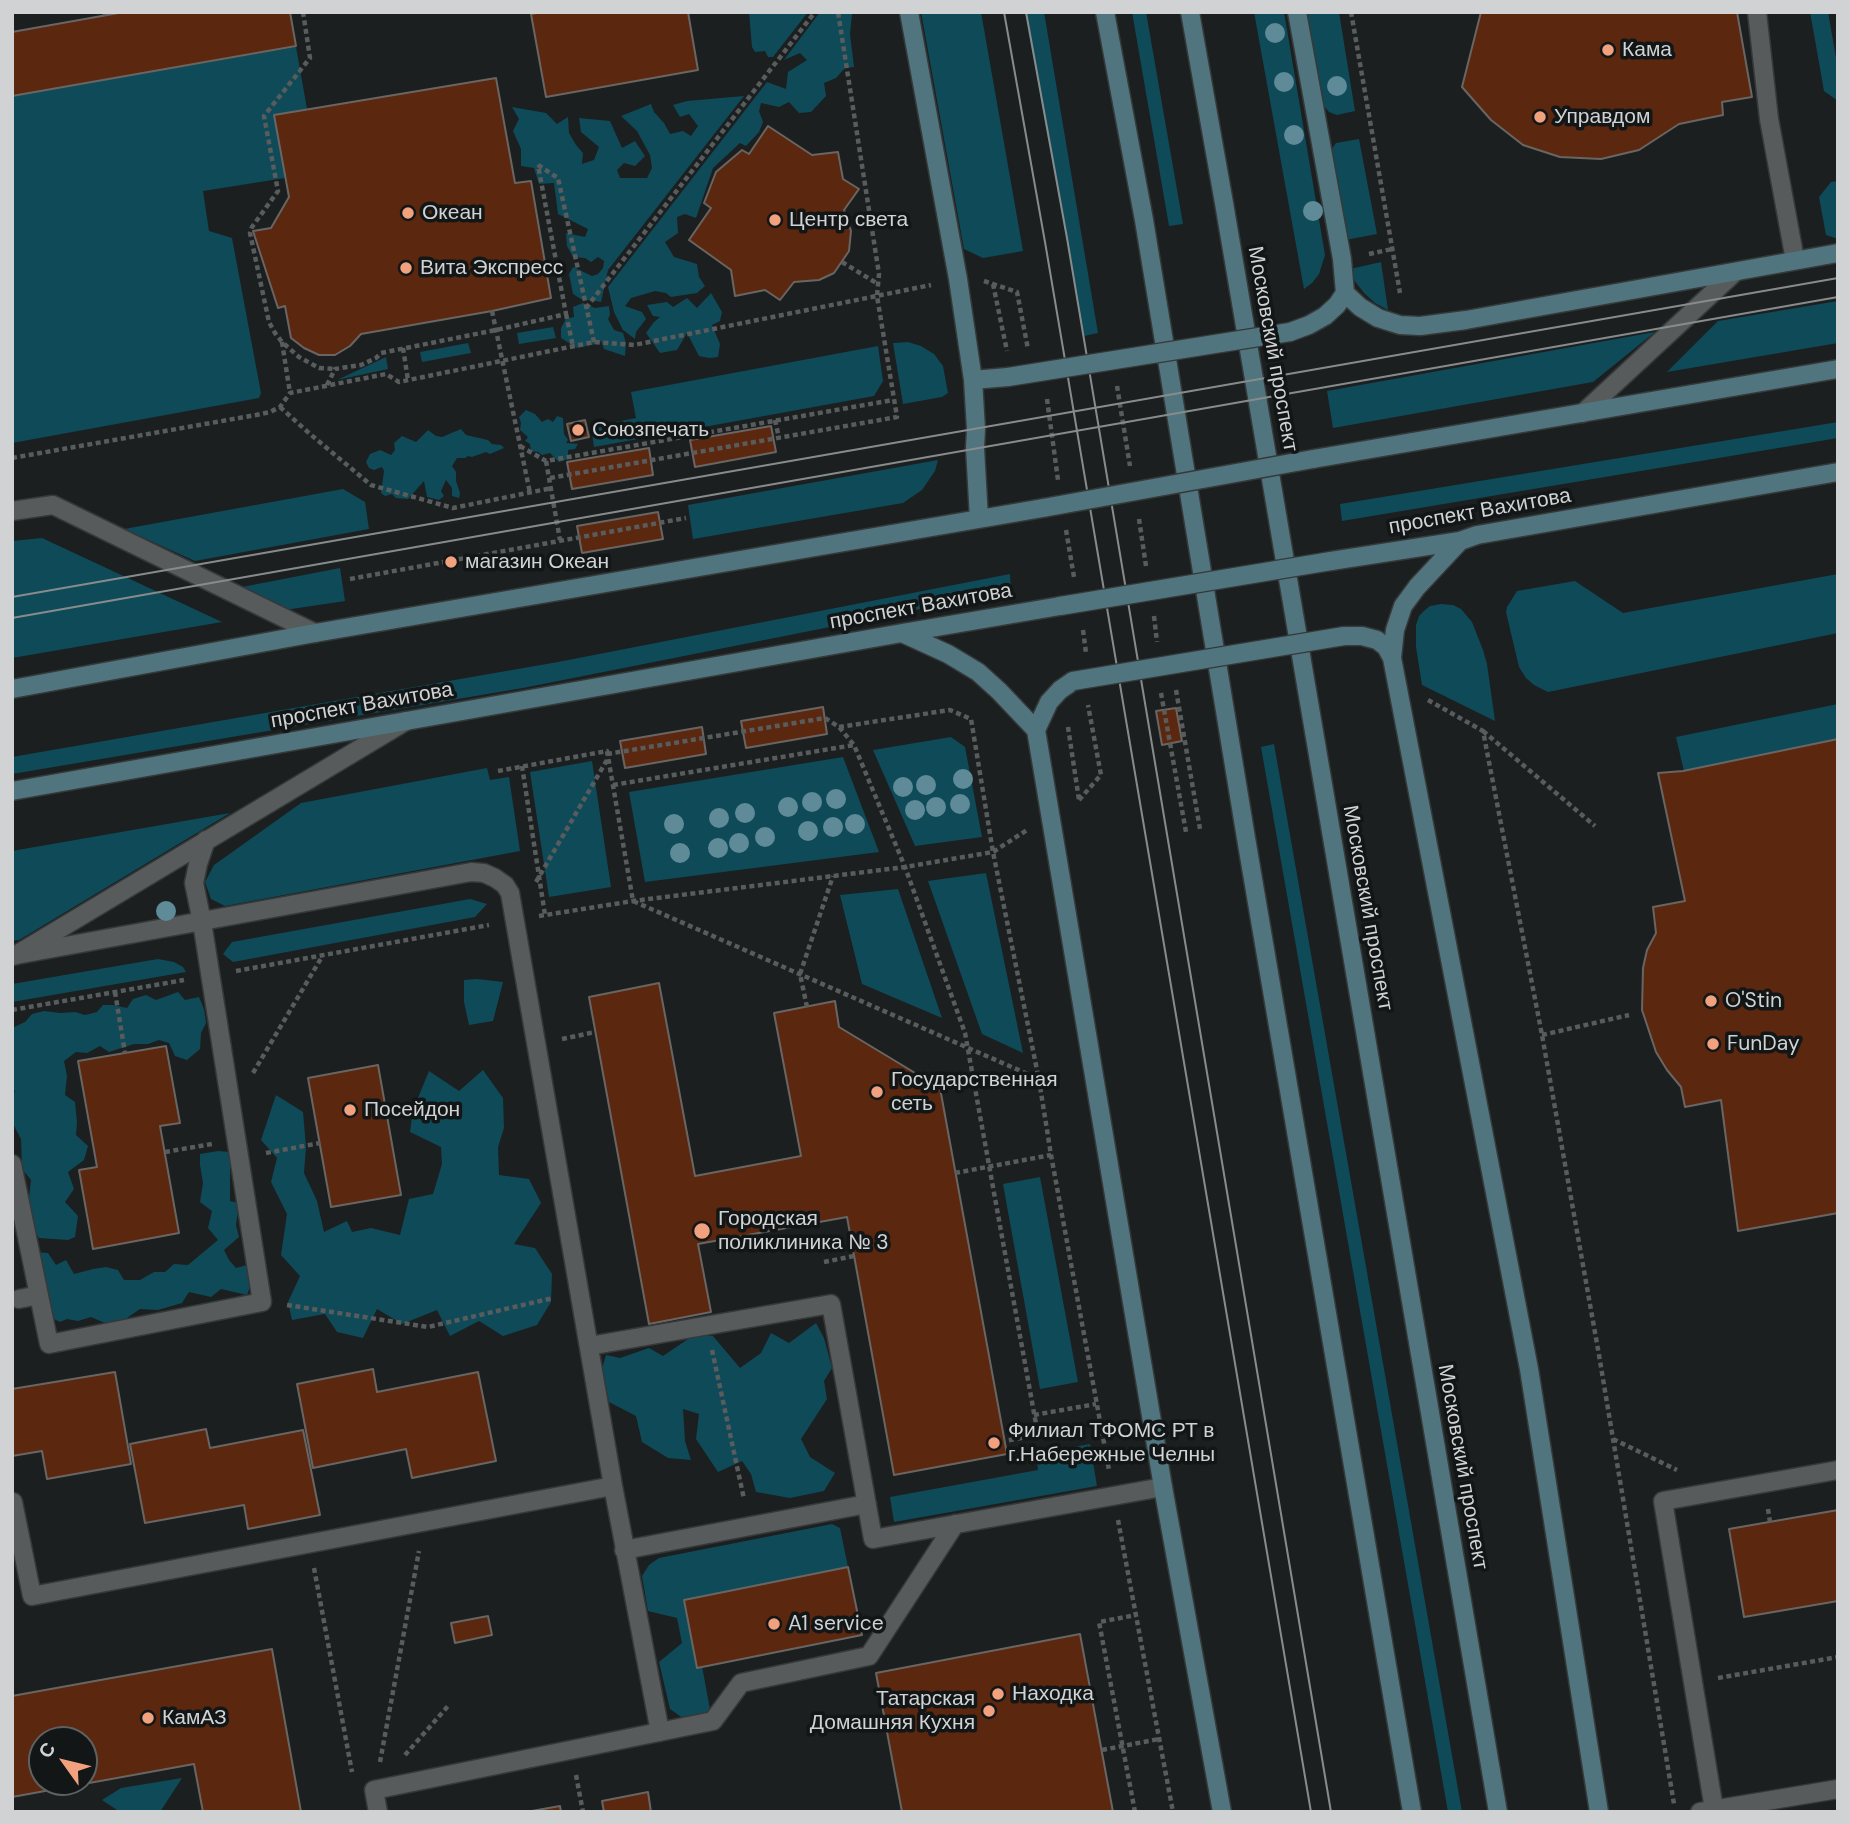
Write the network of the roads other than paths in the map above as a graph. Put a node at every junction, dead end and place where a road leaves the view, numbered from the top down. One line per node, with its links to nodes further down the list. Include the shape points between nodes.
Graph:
1 (909, 12): 11 (main road)
2 (1105, 12): 43 (main road)
3 (1190, 12): 44 (main road, Московский проспект)
4 (1297, 12): 9 (main road)
5 (1757, 12): 7 (street, via 1769,118)
6 (1838, 253): 7 (main road)
7 (1795, 260): 8 (main road)
8 (1734, 273): 9 (main road, via 1419,326 1378,318); 12 (street)
9 (1345, 293): 11 (main road, bridge, via 1325,316 1290,332)
10 (1838, 369): 12 (main road)
11 (973, 380): 15 (main road)
12 (1583, 412): 15 (main road, bridge)
13 (1838, 472): 16 (main road, проспект Вахитова)
14 (12, 511): 17 (street, via 53,505)
15 (979, 519): 17 (main road)
16 (1460, 541): 18 (main road, проспект Вахитова, bridge); 19 (main road, via 1403,606)
17 (315, 633): 20 (main road)
18 (902, 633): 21 (main road, проспект Вахитова); 22 (main road, via 978,672)
19 (1392, 658): 22 (main road, bridge, via 1377,640 1344,636 1073,681 1049,702); 45 (main road, via 1529,1369)
20 (12, 689)
21 (407, 721): 23 (main road, проспект Вахитова); 24 (street)
22 (1035, 730): 33 (main road)
23 (12, 791)
24 (206, 840): 25 (street, via 194,883); 26 (street)
25 (202, 922): 26 (street); 28 (street, via 262,1302 49,1344); 30 (street, via 471,872 484,873 505,885 515,920)
26 (14, 955)
27 (12, 1164): 28 (street)
28 (39, 1295): 29 (street)
29 (19, 1299)
30 (589, 1346): 32 (street); 35 (street, via 831,1304)
31 (1838, 1470): 40 (street, via 1663,1501 1693,1682)
32 (613, 1486): 34 (street, via 32,1596); 37 (street)
33 (1163, 1487): 36 (street); 42 (main road)
34 (13, 1502)
35 (867, 1504): 36 (street, via 873,1539); 37 (street)
36 (956, 1524): 38 (street, via 869,1656 741,1683 713,1721)
37 (624, 1550): 38 (street)
38 (660, 1732): 41 (street, via 374,1790)
39 (1838, 1789): 40 (street)
40 (1707, 1811)
41 (378, 1812)
42 (1222, 1812)
43 (1412, 1812)
44 (1498, 1812)
45 (1599, 1812)

